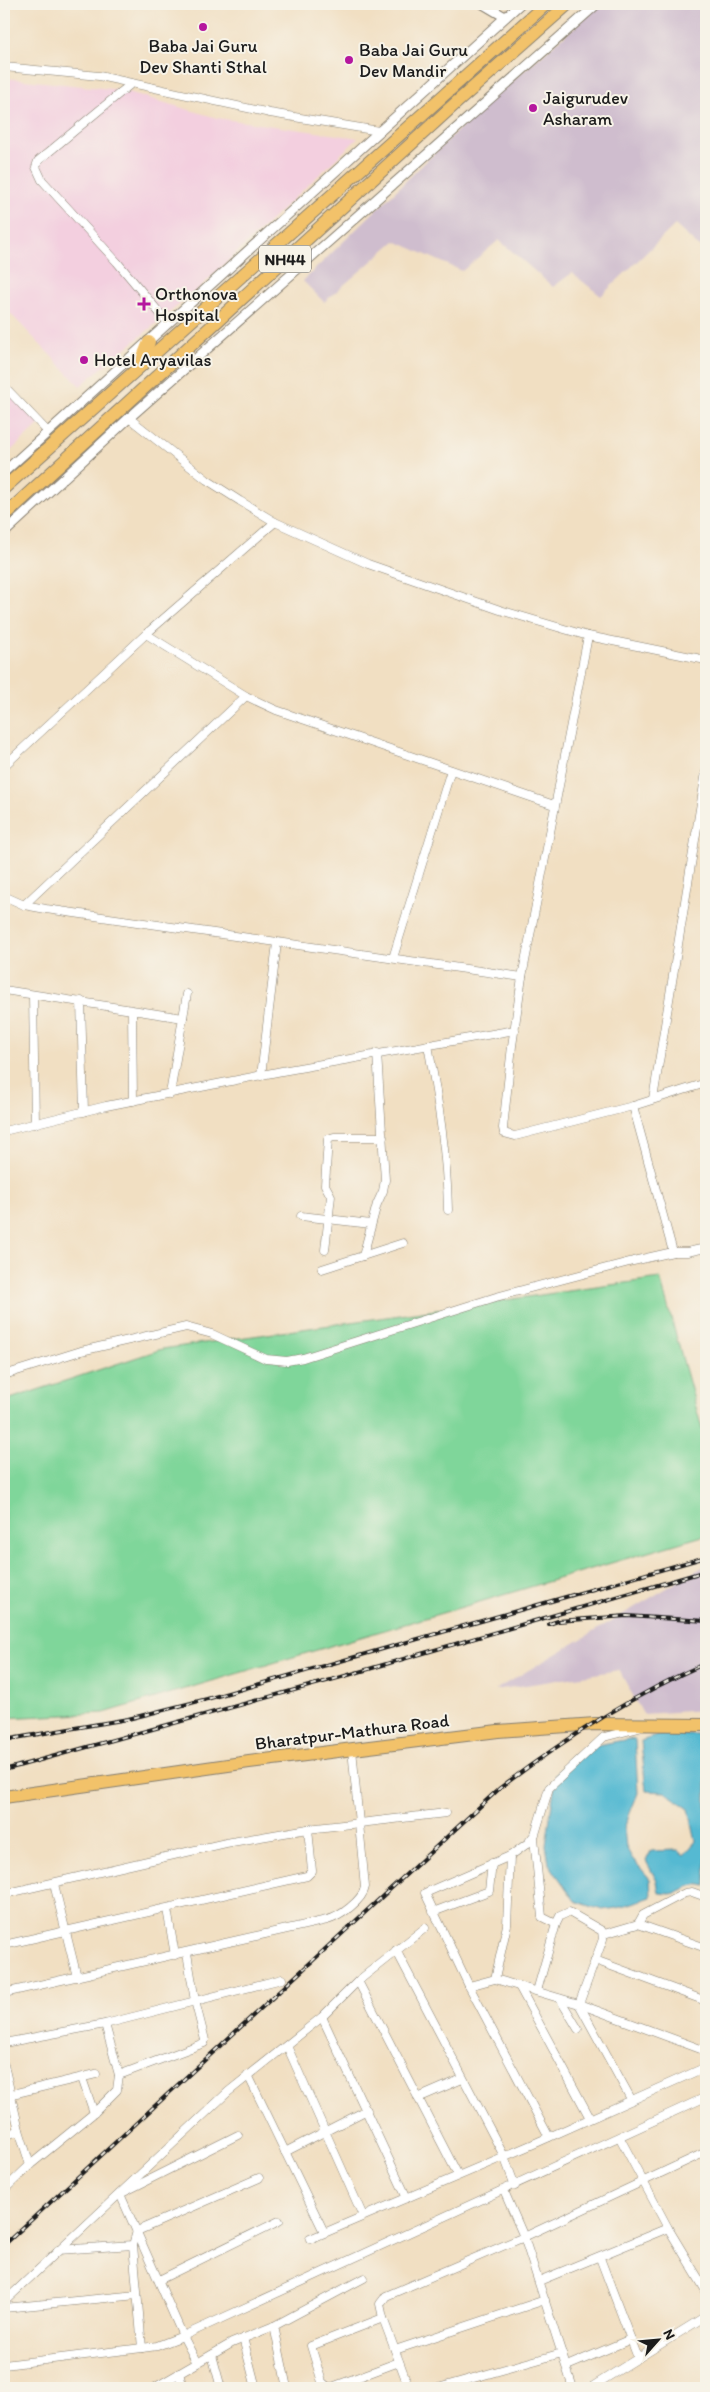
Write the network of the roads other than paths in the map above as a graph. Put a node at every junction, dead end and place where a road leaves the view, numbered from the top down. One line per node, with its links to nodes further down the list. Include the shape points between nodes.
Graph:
1 (483, 4): 6 (street)
2 (520, 4): 6 (street)
3 (546, 4): 12 (highway, NH44)
4 (568, 4): 18 (highway, NH44)
5 (597, 4): 14 (street)
6 (505, 17): 9 (street)
7 (4, 66): 8 (street, via 99,76)
8 (132, 83): 9 (street, via 270,114); 10 (street, via 38,161 36,167 42,180)
9 (379, 131): 10 (street)
10 (168, 323): 11 (street)
11 (149, 342): 12 (highway); 15 (street)
12 (140, 366): 17 (highway, NH44)
13 (4, 386): 15 (street)
14 (129, 418): 19 (street, via 208,480); 20 (street)
15 (48, 432): 16 (street)
16 (4, 472)
17 (4, 488)
18 (4, 516)
19 (275, 522): 21 (street); 22 (street, via 368,564 500,610)
20 (4, 533)
21 (146, 634): 24 (street); 25 (street)
22 (588, 636): 23 (street); 28 (street)
23 (706, 660)
24 (246, 696): 26 (street, via 288,715); 30 (street)
25 (4, 766)
26 (452, 770): 28 (street); 32 (street)
27 (706, 772): 46 (street)
28 (554, 806): 33 (street)
29 (4, 896): 30 (street)
30 (24, 905): 31 (street)
31 (277, 943): 32 (street); 43 (street)
32 (393, 958): 33 (street)
33 (522, 977): 40 (street)
34 (4, 990): 36 (street)
35 (187, 994): 39 (street)
36 (33, 995): 37 (street); 50 (street)
37 (81, 1001): 38 (street); 49 (street)
38 (132, 1010): 39 (street); 47 (street)
39 (183, 1018): 45 (street)
40 (515, 1030): 41 (street); 48 (street, via 504,1133 515,1136)
41 (428, 1045): 42 (street); 53 (street, via 440,1107)
42 (377, 1053): 43 (street); 52 (street)
43 (261, 1076): 45 (street)
44 (706, 1083): 46 (street)
45 (170, 1094): 47 (street)
46 (653, 1099): 48 (street)
47 (133, 1101): 49 (street)
48 (633, 1106): 60 (street)
49 (84, 1112): 50 (street)
50 (35, 1124): 51 (street)
51 (4, 1131)
52 (382, 1137): 55 (street, via 328,1139 325,1185 331,1196); 56 (street, via 383,1191)
53 (448, 1210)
54 (301, 1216): 55 (street)
55 (328, 1219): 56 (street); 59 (street)
56 (371, 1224): 61 (street)
57 (403, 1243): 61 (street)
58 (706, 1248): 60 (street)
59 (325, 1250)
60 (673, 1252): 63 (street, via 496,1298 295,1359 266,1359 212,1334 186,1327 80,1351)
61 (363, 1256): 62 (street)
62 (322, 1269)
63 (4, 1375)
64 (654, 1724): 65 (highway, Bharatpur-Mathura Road); 66 (highway, Bharatpur-Mathura Road, via 546,1727); 71 (street, via 604,1737 549,1788)
65 (706, 1725)
66 (352, 1749): 67 (highway, Bharatpur-Mathura Road); 69 (street)
67 (4, 1797)
68 (446, 1813): 69 (street)
69 (358, 1823): 70 (street); 87 (street, via 365,1891 342,1913 327,1920)
70 (308, 1829): 74 (street, via 226,1843); 77 (street, via 312,1871 307,1876)
71 (534, 1838): 72 (street); 79 (street, via 542,1917)
72 (510, 1856): 73 (street); 92 (street, via 508,1925)
73 (492, 1863): 78 (street, via 489,1890); 78 (street, via 426,1891 425,1896)
74 (54, 1884): 75 (street); 82 (street)
75 (4, 1894)
76 (706, 1897): 80 (street, via 684,1893 643,1915)
77 (167, 1909): 82 (street); 88 (street)
78 (433, 1912): 94 (street)
79 (556, 1924): 83 (street, via 560,1916 569,1912); 96 (street)
80 (638, 1924): 83 (street); 85 (street)
81 (425, 1928): 86 (street)
82 (65, 1931): 84 (street); 90 (street)
83 (604, 1934): 89 (street)
84 (4, 1944)
85 (706, 1948)
86 (396, 1950): 93 (street); 114 (street)
87 (187, 1953): 88 (street); 99 (street)
88 (175, 1956): 90 (street)
89 (595, 1960): 100 (street); 101 (street)
90 (77, 1977): 97 (street)
91 (282, 1979): 99 (street)
92 (495, 1979): 94 (street); 95 (street)
93 (358, 1981): 102 (street); 117 (street)
94 (469, 1986): 126 (street)
95 (519, 1986): 96 (street); 121 (street)
96 (537, 1991): 98 (street)
97 (4, 1993)
98 (560, 1999): 101 (street); 104 (street)
99 (195, 2001): 103 (street); 111 (street, via 204,2043)
100 (706, 2001)
101 (579, 2004): 107 (street); 118 (street)
102 (322, 2017): 106 (street); 119 (street)
103 (105, 2024): 105 (street); 111 (street)
104 (578, 2029)
105 (4, 2043)
106 (287, 2046): 112 (street); 123 (street)
107 (706, 2051)
108 (4, 2065): 115 (street)
109 (706, 2066): 118 (street)
110 (96, 2074): 113 (street)
111 (119, 2075): 120 (street, via 117,2090)
112 (248, 2075): 128 (street); 138 (street)
113 (82, 2078): 115 (street); 120 (street)
114 (462, 2079): 117 (street); 129 (street)
115 (7, 2095): 122 (street)
116 (706, 2097): 127 (street)
117 (418, 2098): 132 (street)
118 (631, 2099): 121 (street)
119 (367, 2110): 123 (street); 139 (street)
120 (94, 2113): 131 (street)
121 (590, 2118): 126 (street)
122 (19, 2130): 125 (street); 131 (street)
123 (326, 2131): 128 (street); 140 (street)
124 (238, 2135): 138 (street)
125 (4, 2137)
126 (549, 2137): 129 (street)
127 (620, 2138): 134 (street); 135 (street)
128 (284, 2152): 144 (street)
129 (504, 2156): 132 (street); 135 (street)
130 (705, 2156): 134 (street)
131 (30, 2165): 136 (street)
132 (458, 2175): 139 (street)
133 (259, 2178): 143 (street)
134 (642, 2180): 142 (street); 145 (street)
135 (515, 2186): 137 (street)
136 (4, 2190)
137 (504, 2191): 145 (street); 161 (street)
138 (120, 2194): 143 (street); 148 (street)
139 (407, 2198): 140 (street)
140 (363, 2216): 144 (street)
141 (279, 2221): 151 (street)
142 (668, 2228): 149 (street); 153 (street)
143 (137, 2232): 147 (street); 151 (street)
144 (324, 2232): 146 (street)
145 (524, 2237): 152 (street); 159 (street, via 386,2296 380,2304)
146 (310, 2238)
147 (133, 2245): 148 (street); 154 (street)
148 (58, 2250): 156 (street)
149 (600, 2258): 152 (street); 163 (street)
150 (364, 2278): 160 (street)
151 (158, 2280): 161 (street)
152 (539, 2281): 155 (street)
153 (706, 2291)
154 (138, 2295): 157 (street); 164 (street)
155 (545, 2300): 165 (street); 166 (street)
156 (4, 2302)
157 (4, 2308)
158 (706, 2316): 168 (street)
159 (383, 2318): 165 (street); 174 (street, via 311,2346)
160 (274, 2326): 162 (street); 179 (street)
161 (183, 2336): 164 (street); 170 (street)
162 (243, 2338): 167 (street); 178 (street)
163 (630, 2339): 168 (street); 172 (street)
164 (142, 2348): 171 (street)
165 (395, 2350): 169 (street)
166 (562, 2353): 172 (street); 181 (street)
167 (212, 2355): 170 (street); 177 (street)
168 (638, 2358): 183 (street)
169 (399, 2362): 174 (street, via 340,2385); 180 (street)
170 (197, 2363): 173 (street)
171 (4, 2365)
172 (567, 2366): 182 (street)
173 (179, 2373): 175 (street); 176 (street)
174 (324, 2387)
175 (154, 2388)
176 (183, 2388)
177 (221, 2388)
178 (256, 2388)
179 (287, 2388)
180 (410, 2388)
181 (438, 2388)
182 (573, 2388)
183 (590, 2388)

